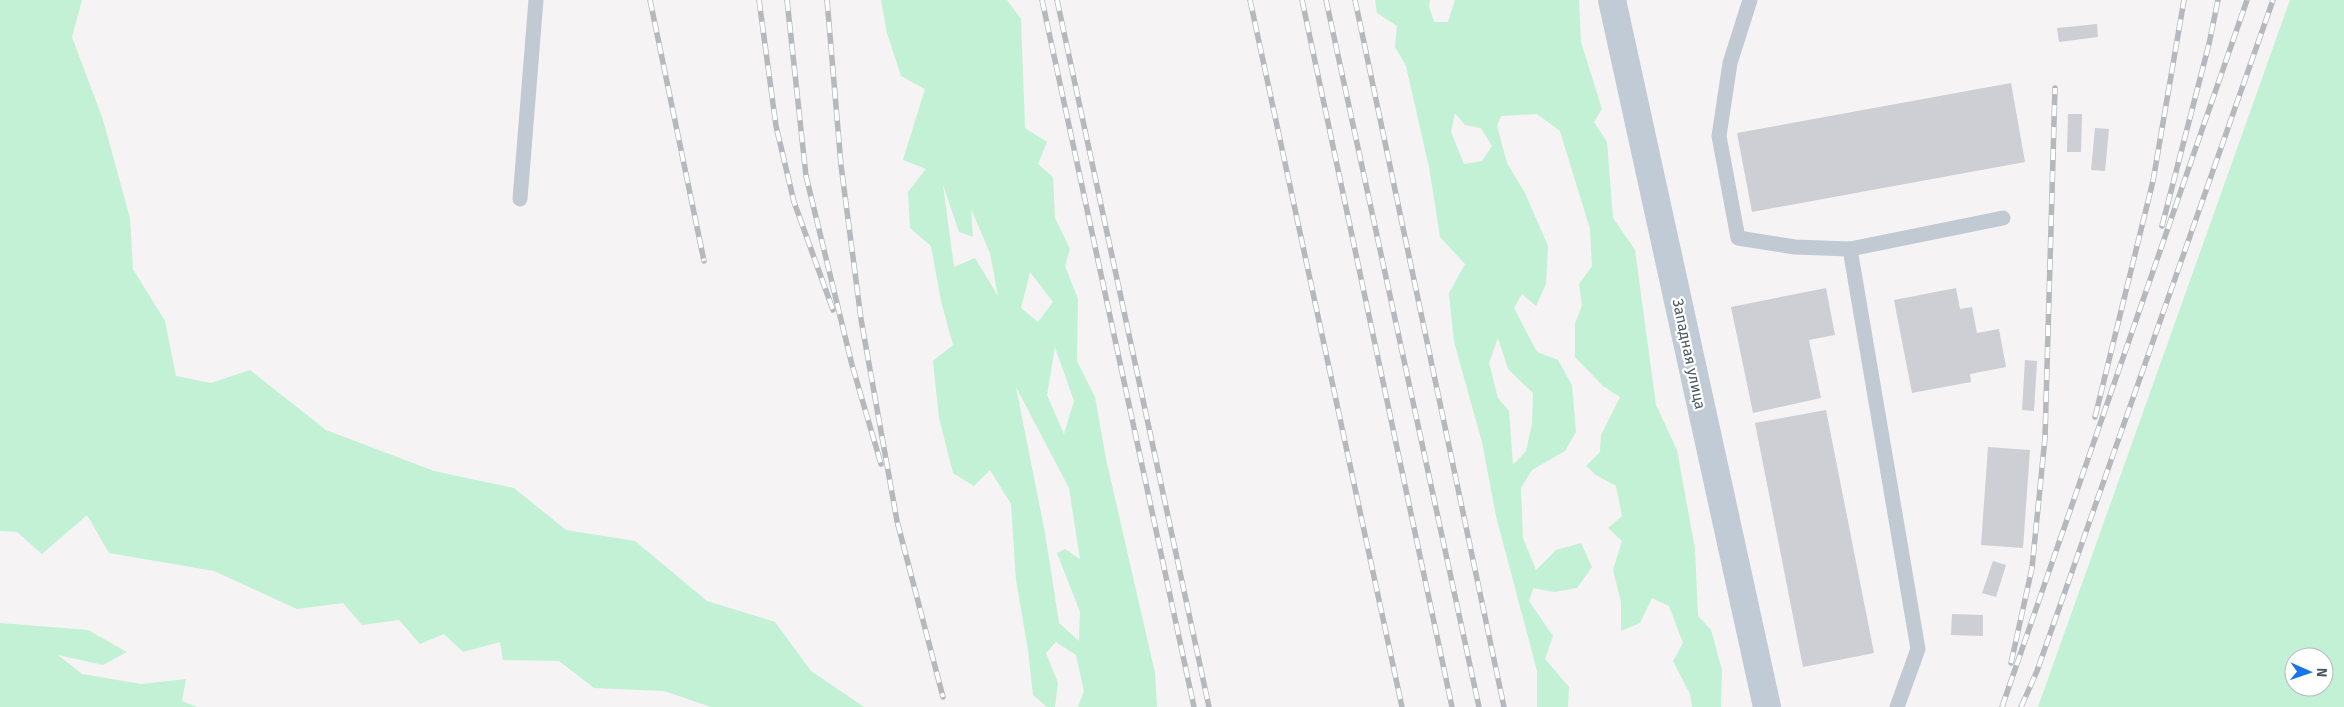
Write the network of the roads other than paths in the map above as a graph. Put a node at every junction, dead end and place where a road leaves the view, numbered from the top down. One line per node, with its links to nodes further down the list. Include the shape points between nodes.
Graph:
1 (536, 0): 4 (lane)
2 (1612, 0): 7 (street, Западная улица)
3 (1750, 0): 6 (lane, via 1730,63 1719,136 1738,238 1794,247)
4 (520, 199)
5 (2003, 218): 6 (lane)
6 (1850, 249): 8 (lane, via 1918,649)
7 (1767, 707)
8 (1897, 707)

